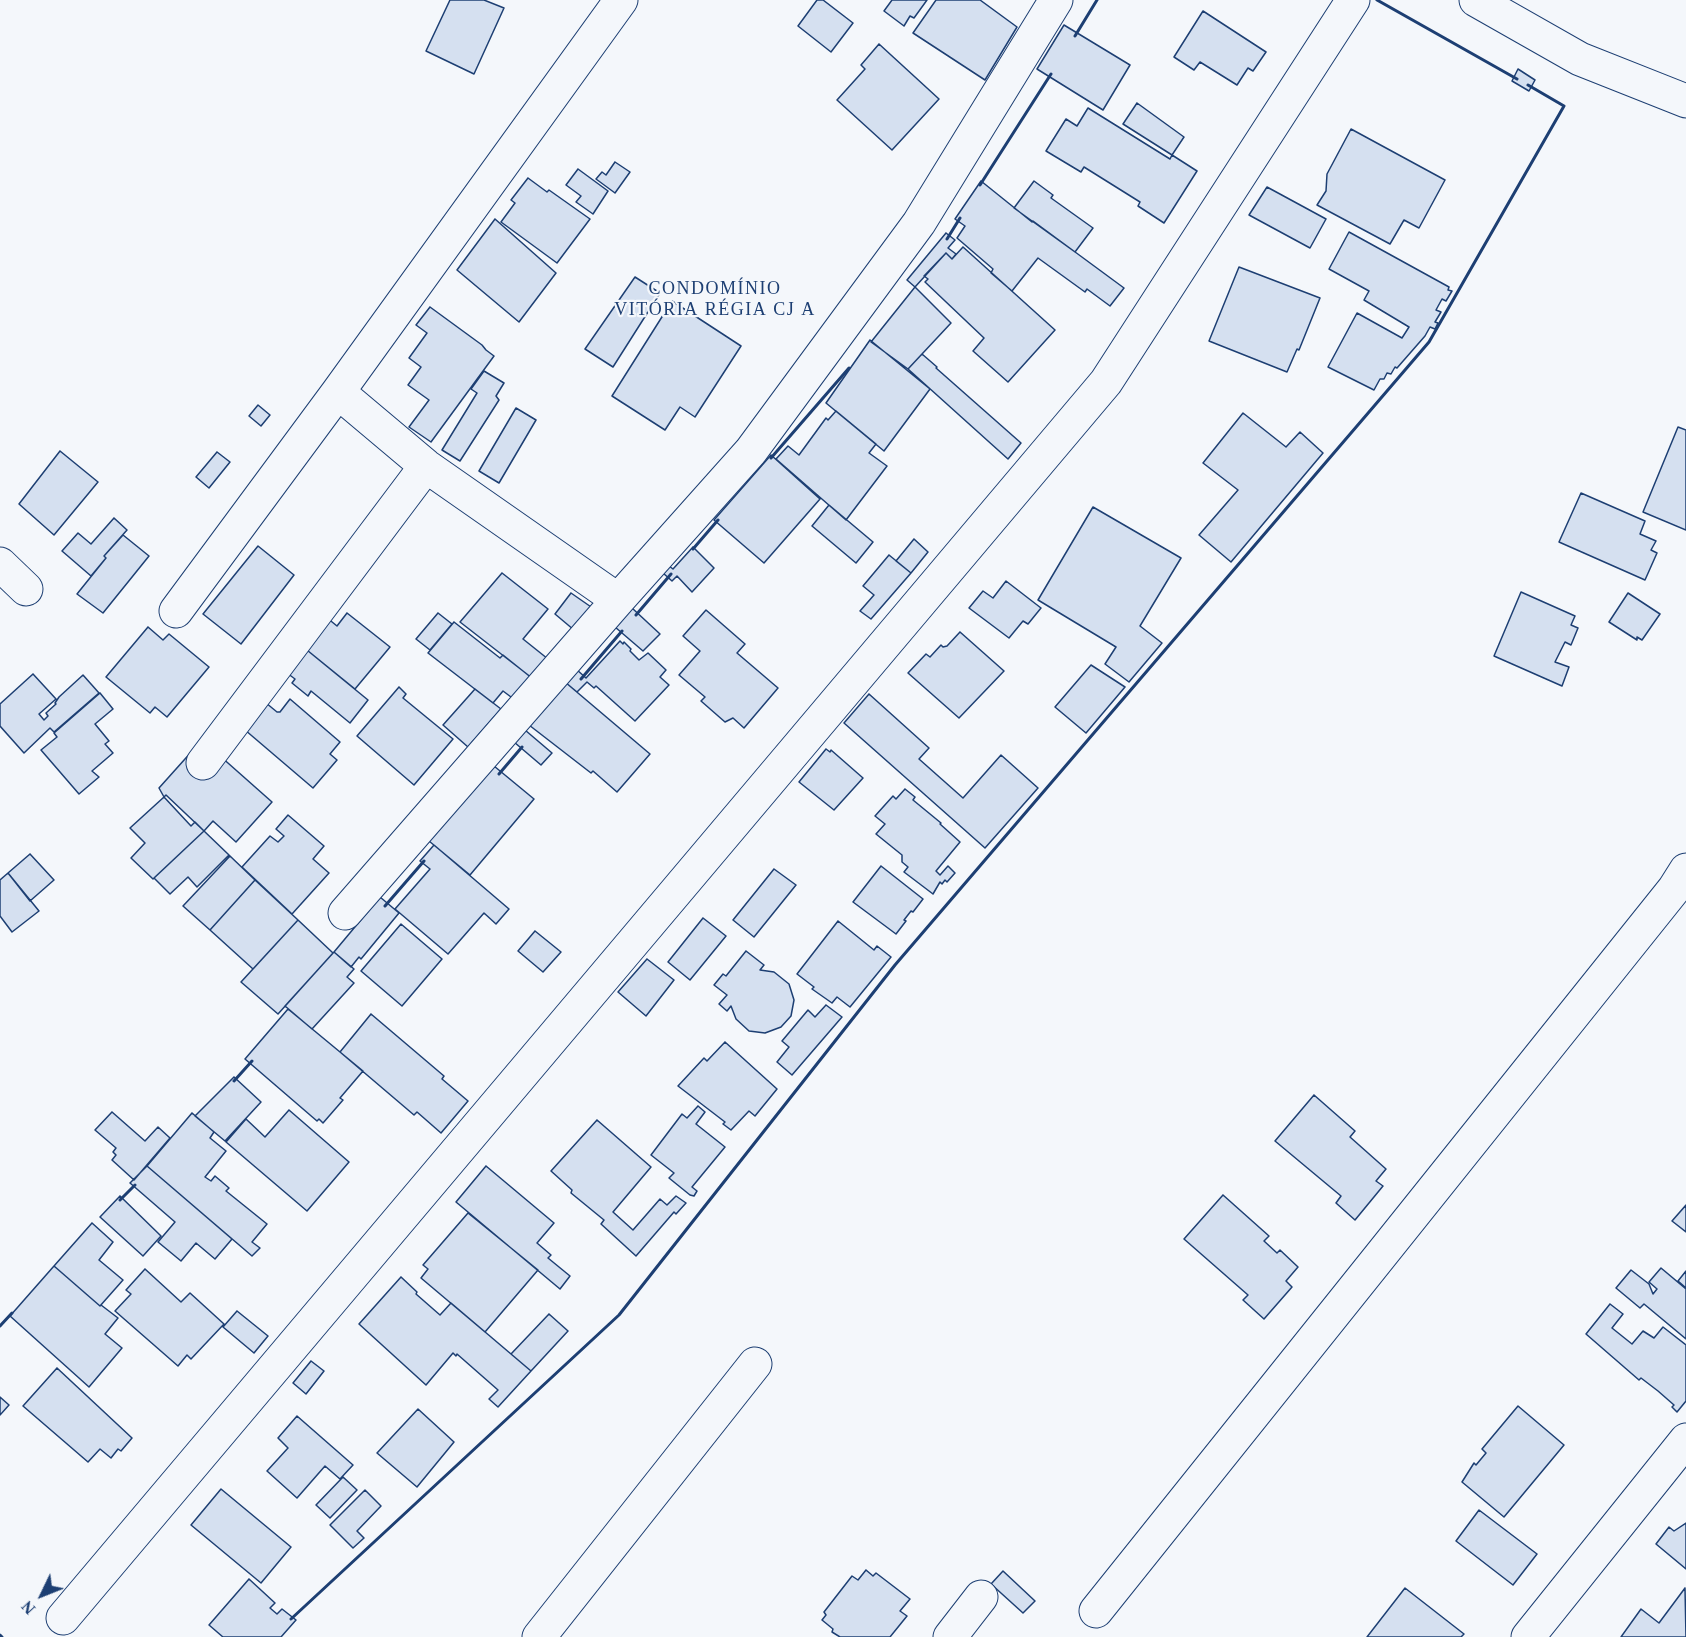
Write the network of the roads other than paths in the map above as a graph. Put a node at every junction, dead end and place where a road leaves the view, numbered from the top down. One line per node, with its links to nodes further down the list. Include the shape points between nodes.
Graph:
1 (621, 0): 6 (street)
2 (1056, 0): 10 (street, via 920,223 751,451)
3 (1353, 0): 19 (street, via 1106,382)
4 (1476, 0): 5 (street, via 1581,59)
5 (1686, 102)
6 (338, 392): 7 (street); 11 (street)
7 (426, 466): 10 (street); 12 (street)
8 (0, 564): 9 (street)
9 (26, 589)
10 (618, 600): 14 (street)
11 (176, 611)
12 (203, 763)
13 (1686, 870): 18 (street)
14 (345, 913)
15 (755, 1364): 20 (street)
16 (1686, 1440): 22 (street)
17 (981, 1598): 21 (street)
18 (1096, 1611)
19 (63, 1618)
20 (539, 1637)
21 (950, 1637)
22 (1528, 1637)

